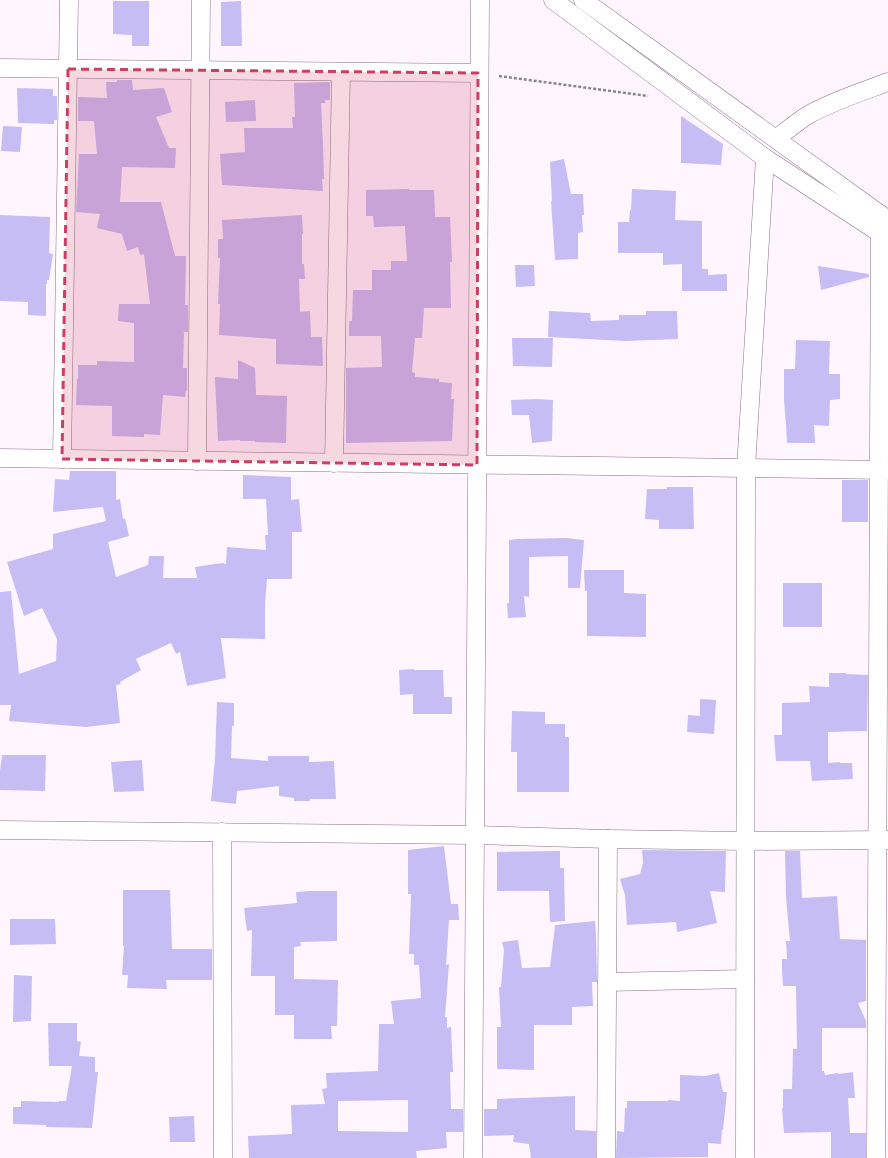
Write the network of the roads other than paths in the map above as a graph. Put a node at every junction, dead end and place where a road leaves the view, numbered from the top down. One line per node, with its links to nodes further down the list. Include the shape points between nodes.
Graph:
1 (69, 0): 7 (street)
2 (201, 0): 8 (street)
3 (480, 0): 10 (street)
4 (552, 0): 13 (street)
5 (583, 0): 12 (street)
6 (0, 68): 7 (street)
7 (68, 69): 8 (street); 18 (street)
8 (200, 70): 9 (street); 19 (street)
9 (341, 72): 10 (street); 20 (street)
10 (478, 73): 21 (street)
11 (888, 82): 14 (street, via 825,106)
12 (731, 107): 13 (street); 14 (street)
13 (723, 127): 15 (street)
14 (776, 139): 16 (street)
15 (765, 158): 16 (street); 22 (street)
16 (883, 222): 23 (street)
17 (0, 458): 18 (street)
18 (62, 459): 19 (street)
19 (197, 461): 20 (street)
20 (334, 463): 21 (street)
21 (476, 465): 22 (street); 26 (street)
22 (746, 468): 23 (street); 29 (street)
23 (884, 470): 28 (street)
24 (0, 830): 25 (street)
25 (222, 832): 26 (street); 32 (street)
26 (474, 835): 27 (street); 33 (street)
27 (608, 839): 29 (street); 31 (street)
28 (883, 840): 29 (street); 36 (street)
29 (745, 841): 30 (street)
30 (745, 979): 31 (street); 35 (street)
31 (607, 982): 34 (street)
32 (223, 1158)
33 (473, 1158)
34 (606, 1158)
35 (745, 1158)
36 (876, 1158)

